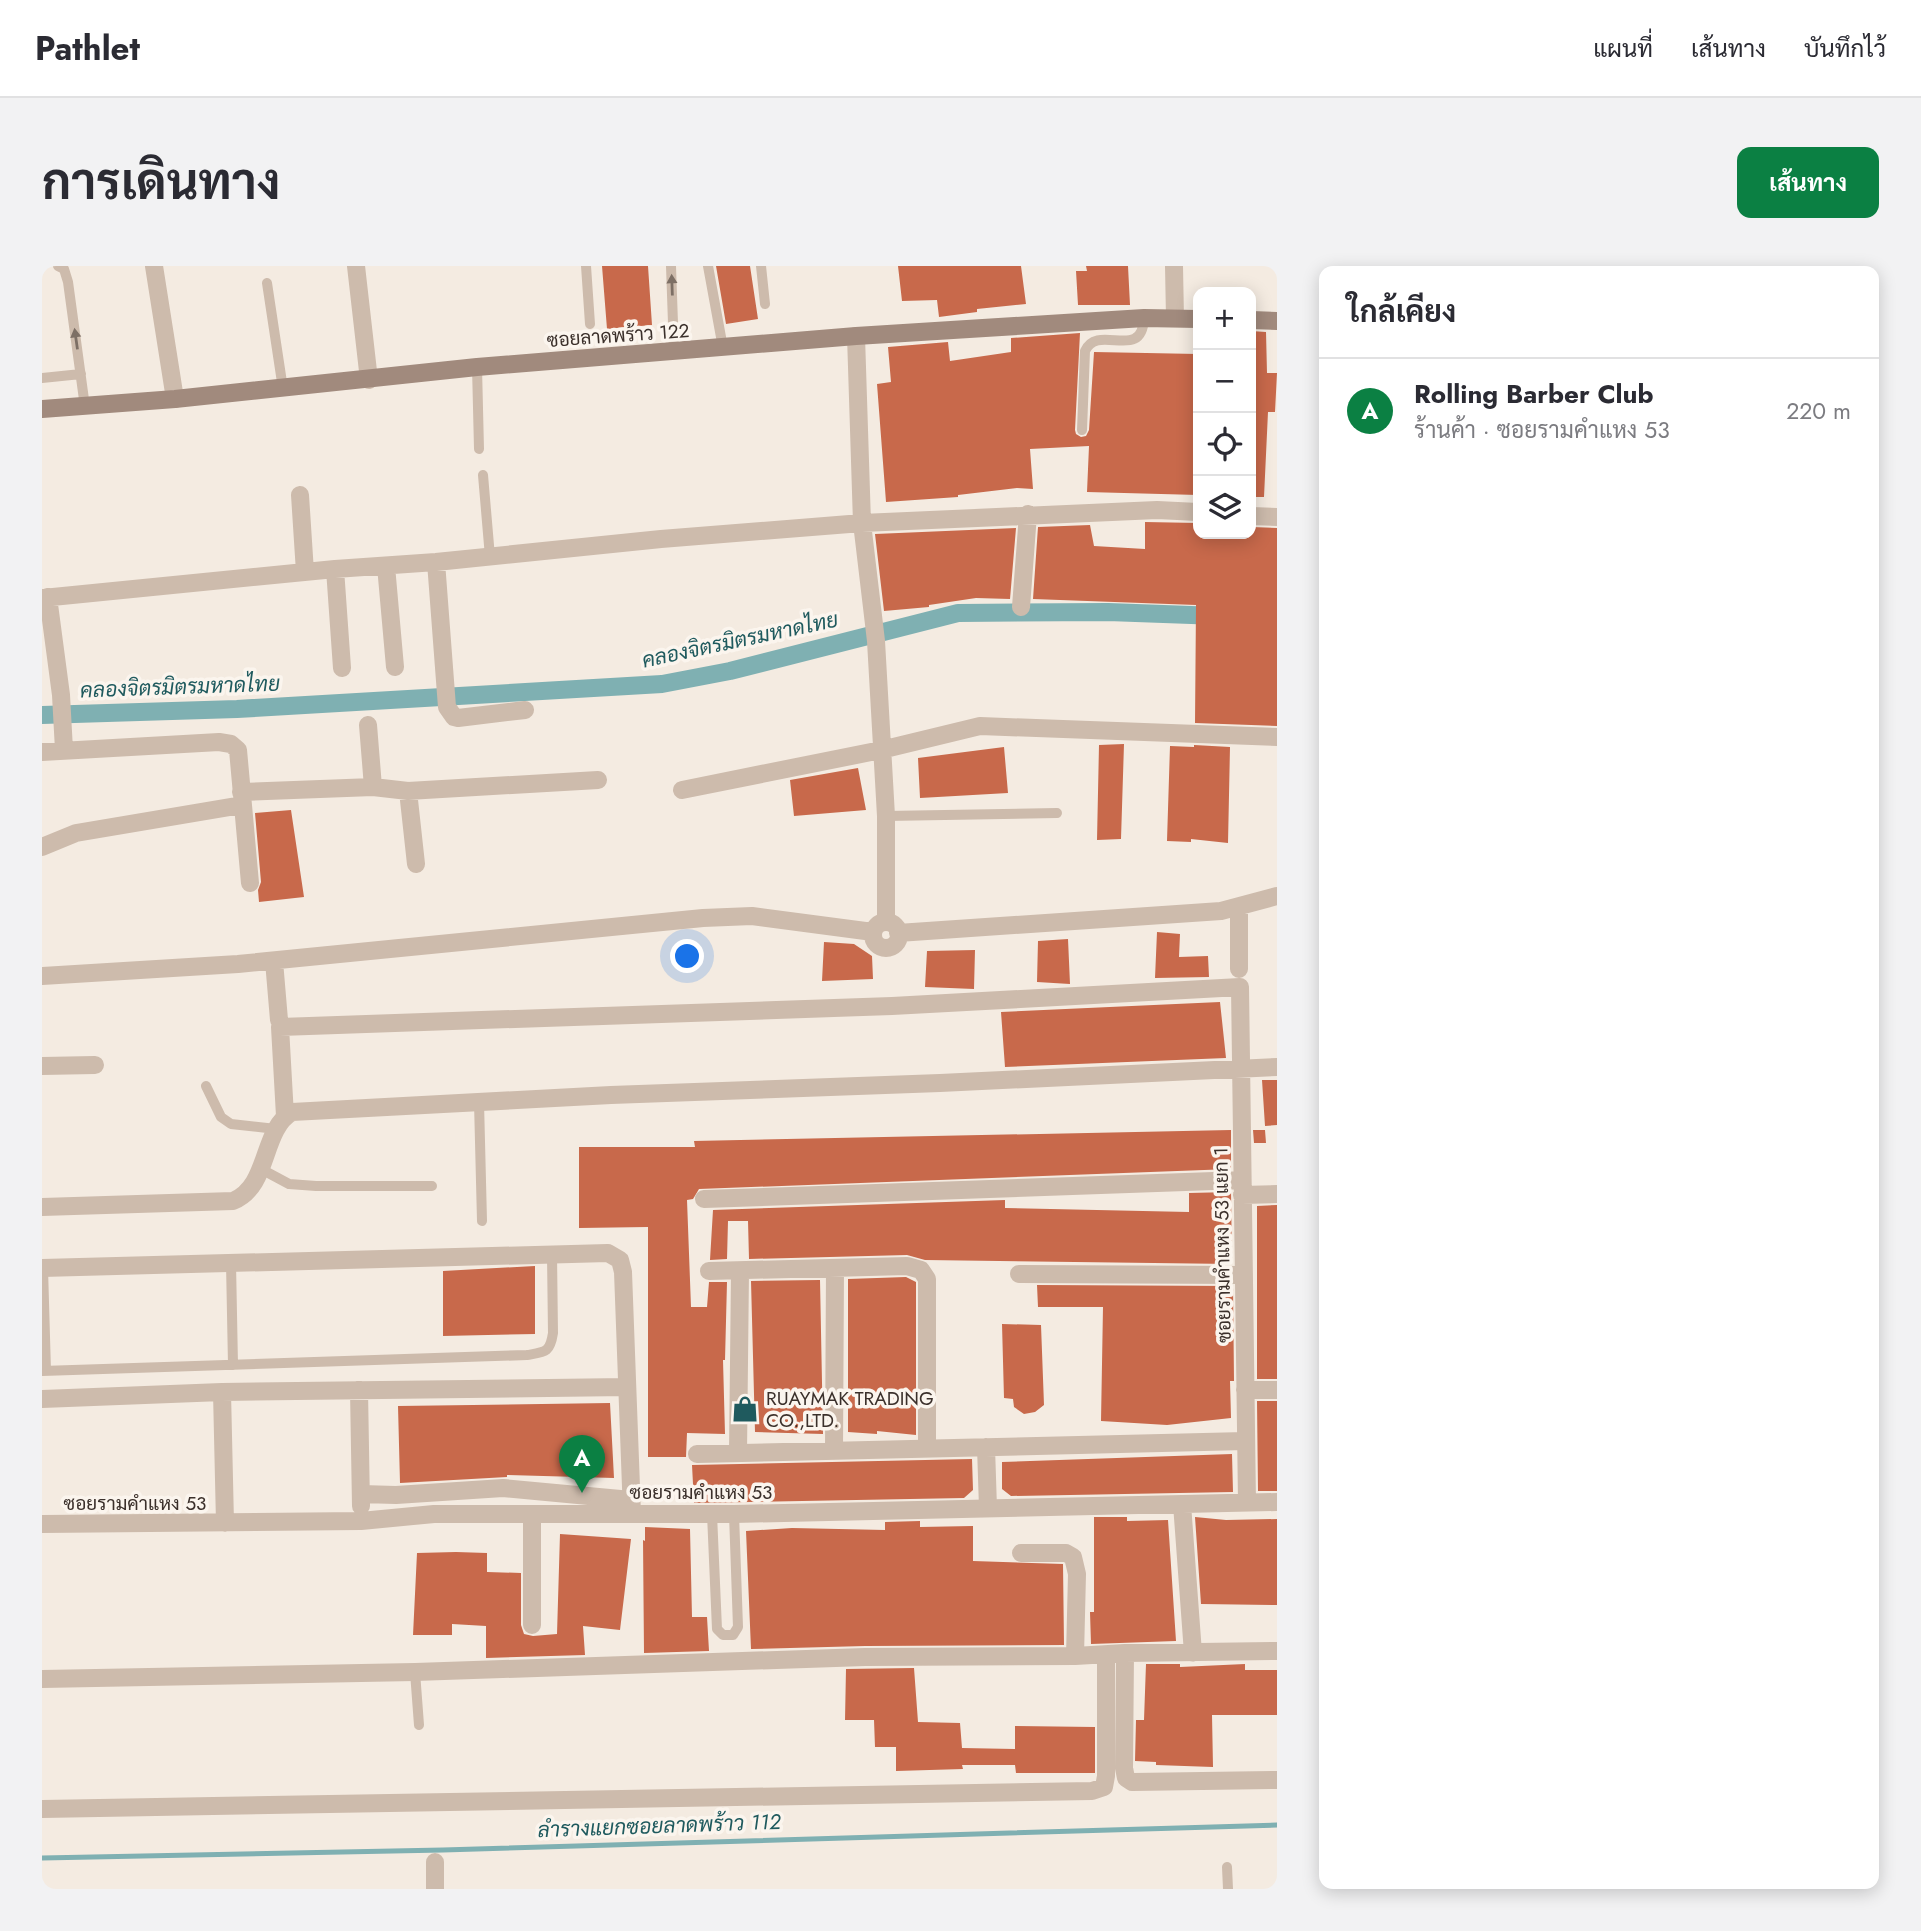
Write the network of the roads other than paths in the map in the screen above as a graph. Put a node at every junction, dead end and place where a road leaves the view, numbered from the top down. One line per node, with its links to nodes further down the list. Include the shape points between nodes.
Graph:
1 (58, 266): 21 (lane, one-way to 1, via 68,282)
2 (154, 266): 25 (street)
3 (356, 266): 23 (street)
4 (586, 266): 16 (lane)
5 (671, 266): 19 (lane, one-way to 5)
6 (708, 266): 18 (lane)
7 (761, 266): 10 (lane)
8 (1174, 266): 12 (street)
9 (267, 283): 24 (lane)
10 (765, 303)
11 (1143, 318): 12 (street, ซอยลาดพร้าว 122); 17 (street, ซอยลาดพร้าว 122); 28 (lane, via 1138,338 1088,344)
12 (1175, 318): 13 (street, ซอยลาดพร้าว 122)
13 (1193, 319)
14 (1256, 320): 15 (street)
15 (1277, 321)
16 (590, 324)
17 (856, 336): 18 (street, ซอยลาดพร้าว 122); 36 (street)
18 (723, 348): 19 (street, ซอยลาดพร้าว 122)
19 (674, 352): 20 (street, ซอยลาดพร้าว 122)
20 (477, 367): 23 (street, ซอยลาดพร้าว 122); 29 (lane)
21 (81, 374): 22 (lane); 26 (lane)
22 (42, 378)
23 (369, 380): 24 (street, ซอยลาดพร้าว 122)
24 (283, 389): 25 (street, ซอยลาดพร้าว 122)
25 (175, 399): 26 (street, ซอยลาดพร้าว 122)
26 (85, 407): 27 (street, ซอยลาดพร้าว 122)
27 (42, 409)
28 (1082, 430)
29 (479, 449)
30 (483, 475): 37 (lane)
31 (300, 495): 41 (street)
32 (1193, 512): 33 (street)
33 (1028, 514): 36 (street); 43 (street)
34 (1256, 516): 35 (street)
35 (1277, 517)
36 (862, 523): 37 (street); 50 (street, via 876,641)
37 (490, 557): 38 (street)
38 (436, 562): 39 (street); 46 (street, via 447,707 458,718)
39 (386, 566): 40 (street); 44 (street)
40 (335, 569): 41 (street); 45 (street)
41 (305, 572): 42 (street)
42 (45, 598): 49 (street, via 61,695)
43 (1021, 607)
44 (394, 667)
45 (342, 668)
46 (525, 710)
47 (368, 725): 53 (street)
48 (1277, 737): 50 (street, via 980,726)
49 (64, 750): 51 (street); 56 (street, via 231,744 238,751)
50 (881, 750): 54 (street); 58 (street)
51 (42, 752)
52 (598, 780): 55 (street)
53 (373, 787): 55 (street); 56 (street)
54 (682, 790)
55 (408, 791): 60 (street)
56 (242, 799): 59 (street, via 76,833); 61 (street)
57 (1058, 813): 58 (lane)
58 (886, 816): 64 (street)
59 (42, 847)
60 (416, 864)
61 (250, 883)
62 (1277, 896): 63 (street)
63 (1239, 906): 64 (street, via 1139,918); 66 (street)
64 (886, 929): 65 (street, via 752,916 703,918)
65 (274, 961): 67 (street); 68 (street)
66 (1239, 969)
67 (42, 975)
68 (279, 1020)
69 (94, 1065): 70 (street)
70 (42, 1066)
71 (1277, 1067): 72 (street)
72 (1241, 1069): 74 (street); 75 (street, ซอยรามคำแหง 53 แยก 1, via 1240,988 892,1006 279,1027); 78 (street, ซอยรามคำแหง 53 แยก 1)
73 (206, 1086): 75 (lane, via 221,1117 230,1124)
74 (479, 1102): 75 (street, via 292,1112); 82 (lane)
75 (281, 1123): 76 (street)
76 (261, 1169): 77 (lane, via 289,1184); 81 (street, via 244,1197 233,1201)
77 (432, 1186)
78 (1242, 1187): 79 (street); 80 (street); 90 (street, ซอยรามคำแหง 53 แยก 1)
79 (1277, 1194)
80 (704, 1199)
81 (42, 1207)
82 (482, 1221)
83 (552, 1255): 84 (street); 91 (lane, via 553,1333 546,1351); 93 (street, via 608,1253 620,1260)
84 (231, 1263): 85 (street); 91 (lane)
85 (43, 1268): 92 (lane)
86 (835, 1269): 88 (street); 101 (street, via 907,1266 921,1270 928,1279); 102 (street)
87 (709, 1271): 88 (street)
88 (740, 1271): 103 (street)
89 (1019, 1274): 90 (street)
90 (1243, 1275): 95 (street, ซอยรามคำแหง 53 แยก 1)
91 (233, 1365): 92 (lane)
92 (44, 1371)
93 (627, 1387): 94 (street); 109 (street)
94 (359, 1390): 97 (street); 105 (street)
95 (1245, 1390): 96 (street); 99 (street, ซอยรามคำแหง 53 แยก 1)
96 (1277, 1390)
97 (222, 1392): 98 (street); 115 (street)
98 (42, 1399)
99 (1245, 1441): 100 (street); 106 (street, ซอยรามคำแหง 53 แยก 1)
100 (986, 1447): 101 (street); 110 (street)
101 (927, 1448): 102 (street)
102 (834, 1451): 103 (street)
103 (738, 1453): 104 (street)
104 (697, 1454)
105 (361, 1494): 109 (street, via 503,1488); 114 (street)
106 (1247, 1502): 107 (street, ซอยรามคำแหง 53); 108 (street, ซอยรามคำแหง 53)
107 (1277, 1502)
108 (1182, 1504): 110 (street, ซอยรามคำแหง 53); 121 (street)
109 (631, 1507): 111 (street, ซอยรามคำแหง 53); 112 (street, ซอยรามคำแหง 53)
110 (988, 1507): 113 (street, ซอยรามคำแหง 53)
111 (532, 1514): 114 (street, ซอยรามคำแหง 53, via 434,1514); 118 (street)
112 (712, 1514): 113 (street, ซอยรามคำแหง 53); 113 (lane, via 716,1629 723,1635 733,1635 738,1627)
113 (734, 1514)
114 (361, 1521): 115 (street, ซอยรามคำแหง 53)
115 (225, 1523): 116 (street, ซอยรามคำแหง 53)
116 (42, 1524)
117 (1021, 1553): 123 (street, via 1073,1557)
118 (532, 1625)
119 (1277, 1651): 121 (street)
120 (1125, 1653): 121 (street); 122 (street); 127 (street, via 1126,1778 1132,1782)
121 (1193, 1653)
122 (1106, 1655): 123 (street); 128 (street, via 1107,1776 1104,1787 1092,1791)
123 (1075, 1656): 124 (street, via 865,1657)
124 (415, 1672): 125 (street); 126 (lane)
125 (42, 1679)
126 (419, 1725)
127 (1277, 1780)
128 (42, 1809)
129 (435, 1862): 131 (street)
130 (1227, 1867): 132 (lane)
131 (435, 1889)
132 (1228, 1889)

